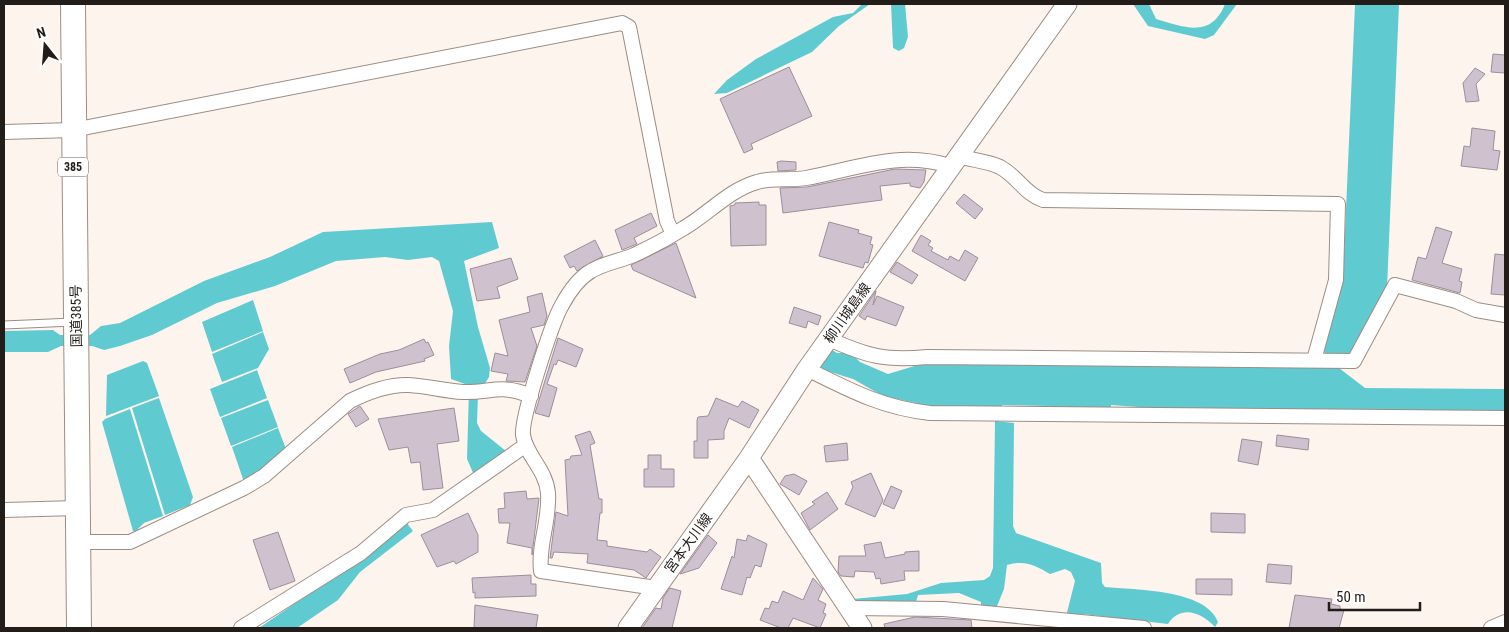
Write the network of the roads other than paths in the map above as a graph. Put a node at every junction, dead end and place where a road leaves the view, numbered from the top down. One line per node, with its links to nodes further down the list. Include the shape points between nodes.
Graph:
1 (73, 4): 3 (highway, 国道385号 / 385)
2 (1067, 4): 5 (main road, 柳川城島線)
3 (73, 130): 4 (street); 6 (street, via 622,23 629,27 667,221); 9 (highway, 国道385号 / 385)
4 (4, 132)
5 (954, 162): 6 (street, via 902,160 860,164 805,178 758,181 721,201); 10 (main road, 柳川城島線); 11 (street, via 999,167 1032,196 1043,200 1338,204 1336,280)
6 (673, 234): 13 (street, via 581,279 561,307)
7 (1505, 315): 11 (street, via 1476,310 1456,301 1396,285 1354,361)
8 (4, 325): 9 (lane)
9 (76, 335): 17 (highway, 国道385号 / 385)
10 (829, 339): 11 (street, via 871,356 894,359); 12 (main road, 柳川城島線)
11 (1314, 360)
12 (808, 368): 14 (street, via 866,398 903,410 930,413); 16 (main road, 柳川城島線)
13 (531, 396): 15 (street, via 523,434); 19 (street, via 501,388 464,392 408,385 365,393 350,401 264,476 244,488 130,542)
14 (1505, 418)
15 (526, 445): 20 (street, via 544,473 548,491 549,514 540,558 541,571); 24 (street, via 433,510 406,516 361,553)
16 (749, 458): 20 (main road, 宮本大川線); 21 (main road)
17 (77, 508): 18 (street); 19 (highway, 国道385号 / 385)
18 (4, 510)
19 (78, 542): 23 (highway, 国道385号 / 385)
20 (656, 588): 25 (main road, 宮本大川線)
21 (850, 608): 26 (main road); 27 (street, via 943,609)
22 (1505, 622): 28 (street)
23 (79, 628)
24 (240, 628)
25 (628, 628)
26 (862, 628)
27 (1144, 628)
28 (1491, 628)

